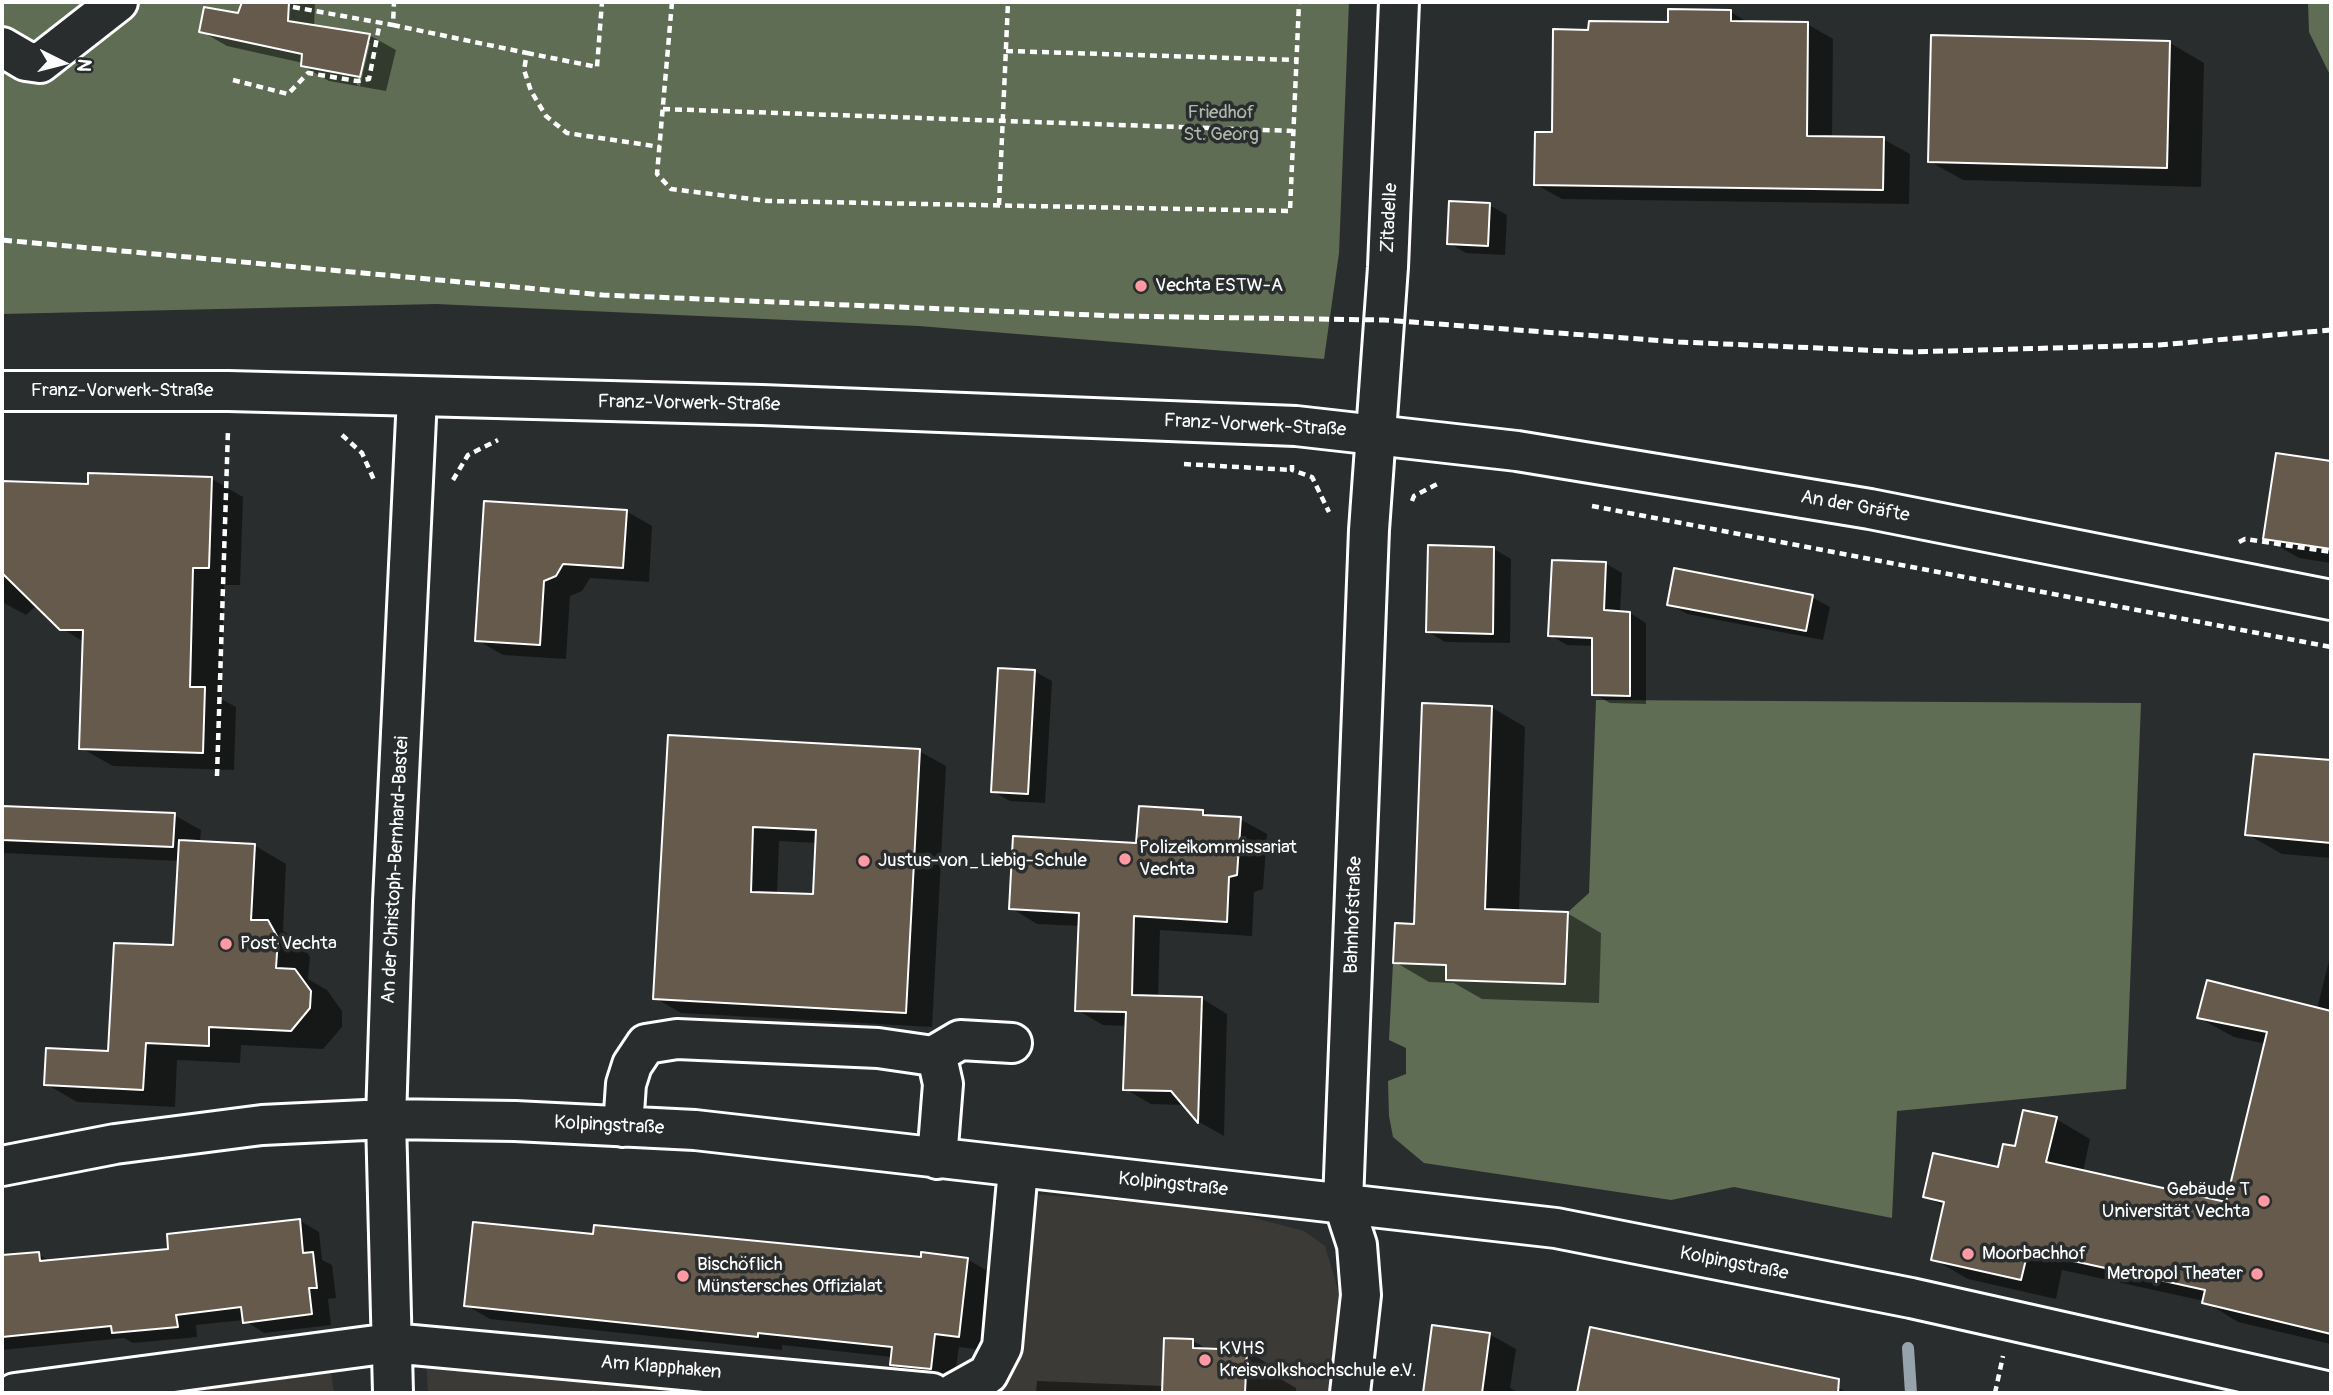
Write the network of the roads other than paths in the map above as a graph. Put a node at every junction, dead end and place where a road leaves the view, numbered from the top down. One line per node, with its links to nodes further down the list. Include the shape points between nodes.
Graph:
1 (118, 2): 3 (street, via 40,63 26,61)
2 (1399, 2): 6 (street, Zitadelle, via 1388,267)
3 (2, 47)
4 (2, 391): 5 (street, Franz-Vorwerk-Straße)
5 (417, 397): 6 (street, Franz-Vorwerk-Straße, via 762,405); 10 (street, An der Christoph-Bernhard-Bastei)
6 (1375, 433): 7 (street, An der Gräfte, via 1517,451 1870,509); 15 (street, Bahnhofstraße)
7 (2331, 600)
8 (1012, 1043): 9 (street, via 960,1040)
9 (933, 1056): 11 (street, via 878,1048 677,1039 646,1044 626,1084); 12 (street, via 943,1084)
10 (386, 1119): 11 (street, Kolpingstraße); 13 (street, Kolpingstraße, via 262,1125 115,1144); 16 (street, An der Christoph-Bernhard-Bastei)
11 (623, 1127): 12 (street, Kolpingstraße, via 695,1130)
12 (937, 1159): 14 (street, Kolpingstraße)
13 (2, 1166)
14 (1018, 1169): 15 (street, Kolpingstraße); 21 (street, via 1002,1347 988,1374)
15 (1343, 1202): 17 (street, Kolpingstraße, via 1556,1228 1912,1298 2107,1358); 22 (street, Bahnhofstraße, via 1357,1245 1361,1295)
16 (391, 1343): 18 (street, Am Klapphaken); 19 (street); 20 (street, Am Klapphaken)
17 (2331, 1392)
18 (15, 1393)
19 (393, 1393)
20 (932, 1393)
21 (954, 1393)
22 (1350, 1393)

